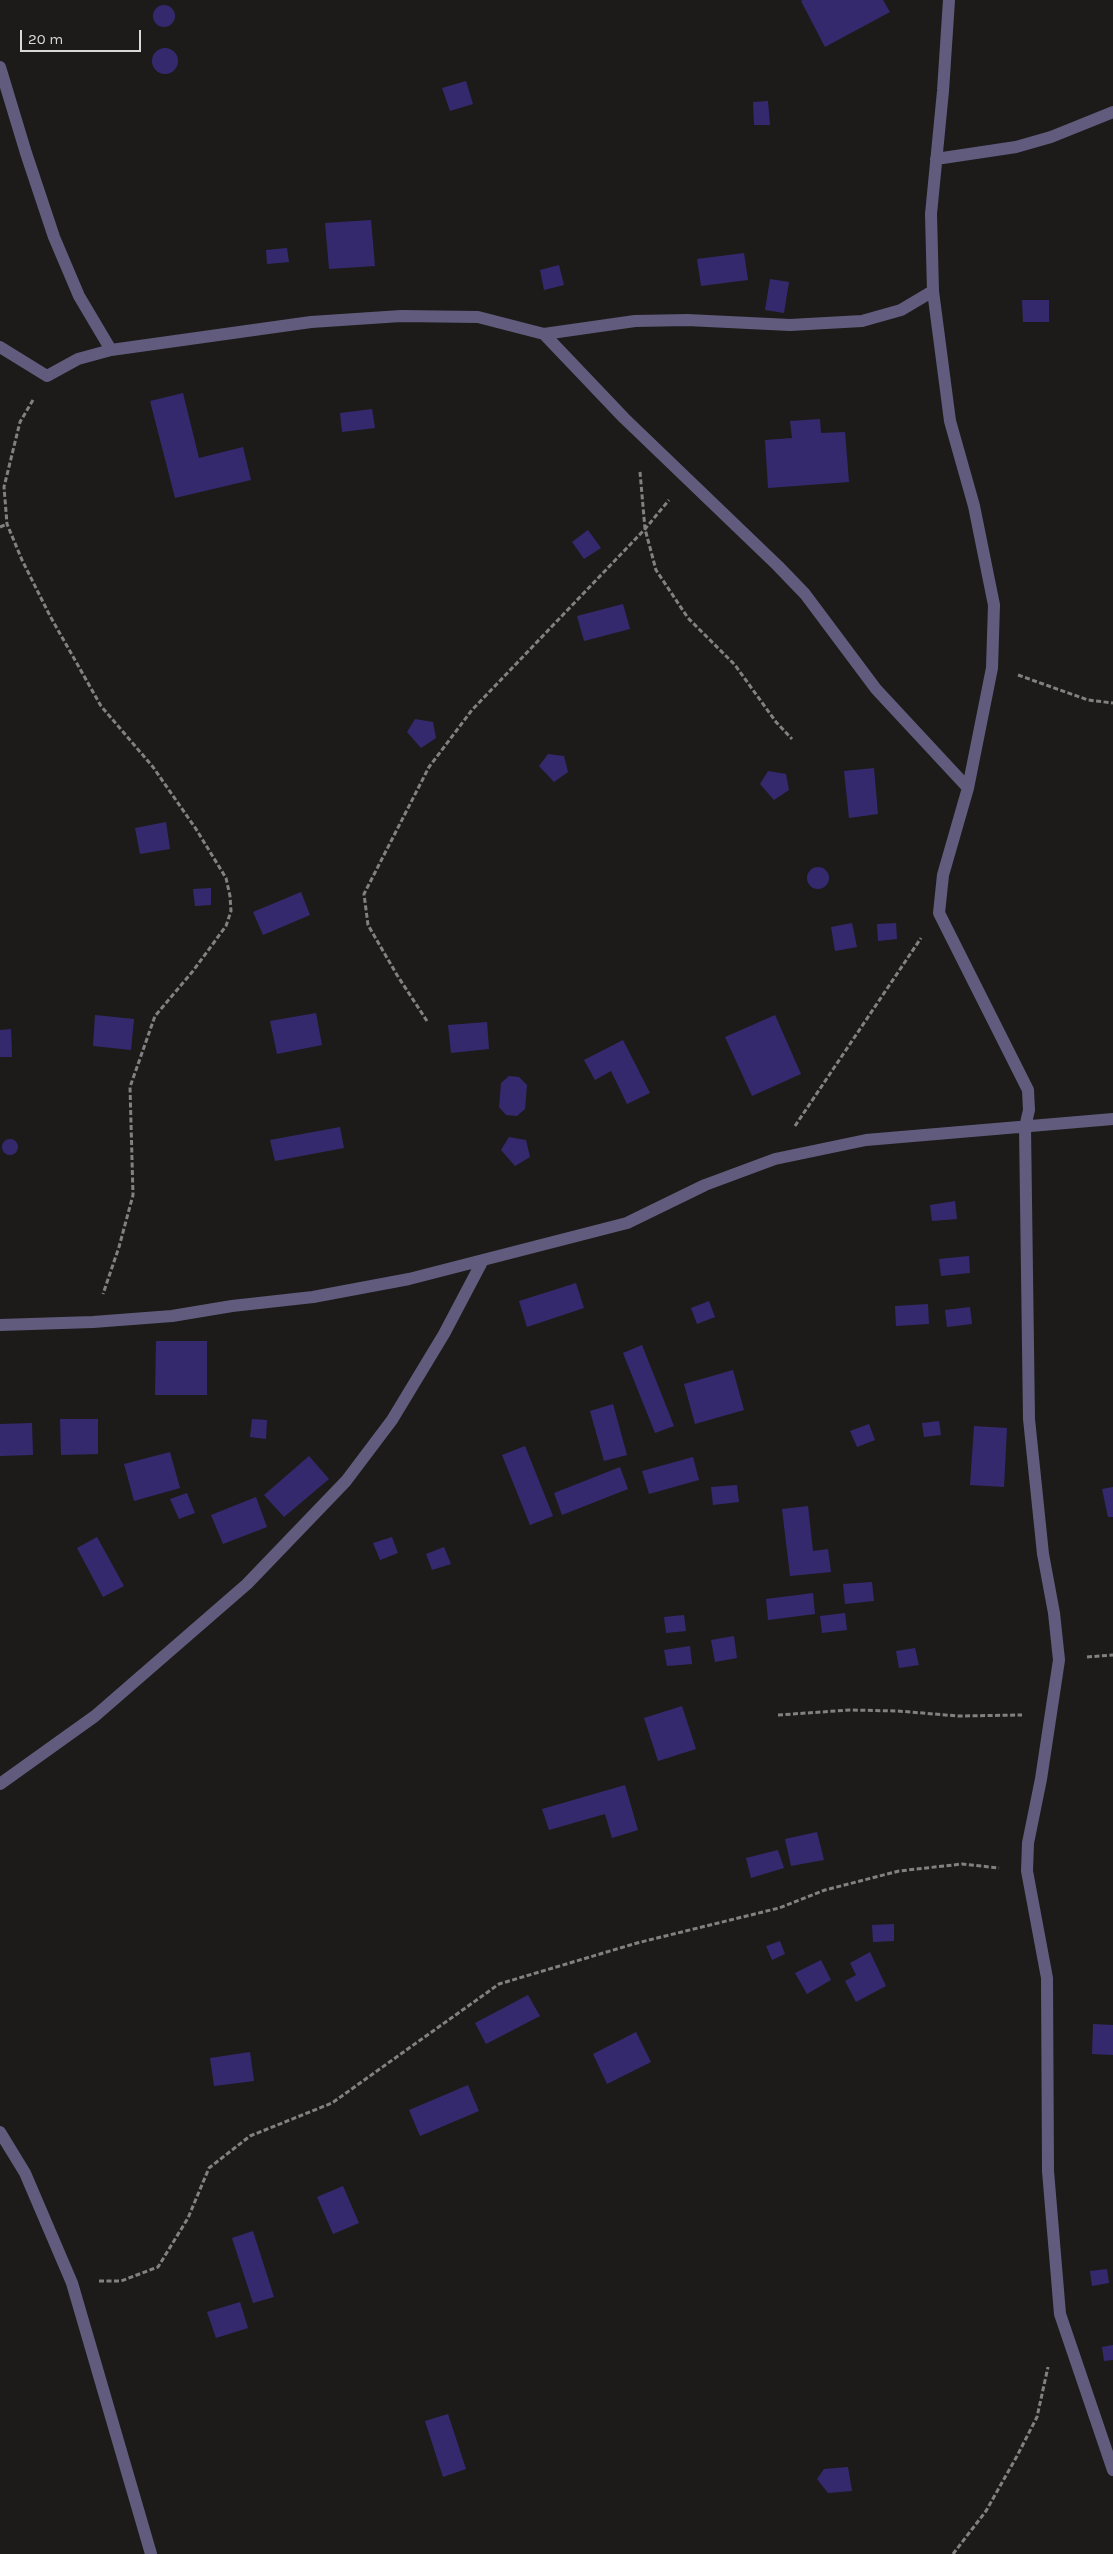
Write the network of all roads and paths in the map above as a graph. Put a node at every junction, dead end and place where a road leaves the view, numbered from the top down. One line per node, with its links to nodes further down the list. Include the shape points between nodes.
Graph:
1 (949, 0): 4 (street)
2 (0, 67): 8 (street, via 54,237 79,296)
3 (1113, 112): 4 (street, via 1052,138)
4 (936, 159): 5 (street, via 931,214)
5 (933, 291): 6 (street, via 901,310 862,321 790,325 635,321); 15 (street, via 950,421 974,506 994,605)
6 (544, 334): 8 (street, via 478,317 401,316 311,322); 11 (street)
7 (0, 347): 9 (street)
8 (111, 350): 9 (street, via 78,359)
9 (47, 376): 12 (path, via 20,422 4,487)
10 (640, 465): 14 (path)
11 (687, 478): 14 (path); 18 (street, via 805,594 876,689)
12 (7, 524): 13 (path); 25 (path, via 50,616 101,706 153,767 196,829 226,878 230,896 231,911 226,926 155,1016 130,1087 133,1195 120,1247)
13 (0, 526)
14 (645, 529): 17 (path, via 656,570 688,618 736,665); 20 (path, via 472,710 430,767 364,894 368,925)
15 (992, 668): 16 (path, via 1033,679 1088,700); 18 (street)
16 (1113, 703)
17 (792, 739)
18 (968, 788): 19 (street, via 944,875)
19 (939, 912): 22 (street, via 1028,1090 1029,1110); 23 (path, via 813,1097)
20 (428, 1021)
21 (1113, 1119): 22 (street)
22 (1025, 1127): 23 (street, via 866,1140); 28 (street, via 1029,1419 1043,1554 1059,1660)
23 (775, 1159): 24 (street, via 705,1185 627,1223)
24 (483, 1260): 25 (street, via 409,1279 313,1297 172,1316); 29 (street, via 444,1334 392,1420 346,1481 247,1584 95,1716)
25 (93, 1322): 26 (street)
26 (0, 1325)
27 (778, 1715): 28 (path, via 850,1710 958,1716)
28 (1050, 1716): 30 (street, via 1028,1843)
29 (0, 1784)
30 (1027, 1871): 32 (path, via 962,1864 898,1871 825,1890 779,1908 637,1943 499,1984 332,2103 250,2136 209,2168 188,2218 158,2266 121,2280); 34 (street, via 1048,1978 1048,2171 1060,2314)
31 (0, 2132): 32 (street, via 25,2173)
32 (72, 2282): 35 (street)
33 (1050, 2360): 36 (path, via 1037,2417 986,2511)
34 (1113, 2470)
35 (152, 2554)
36 (953, 2554)

